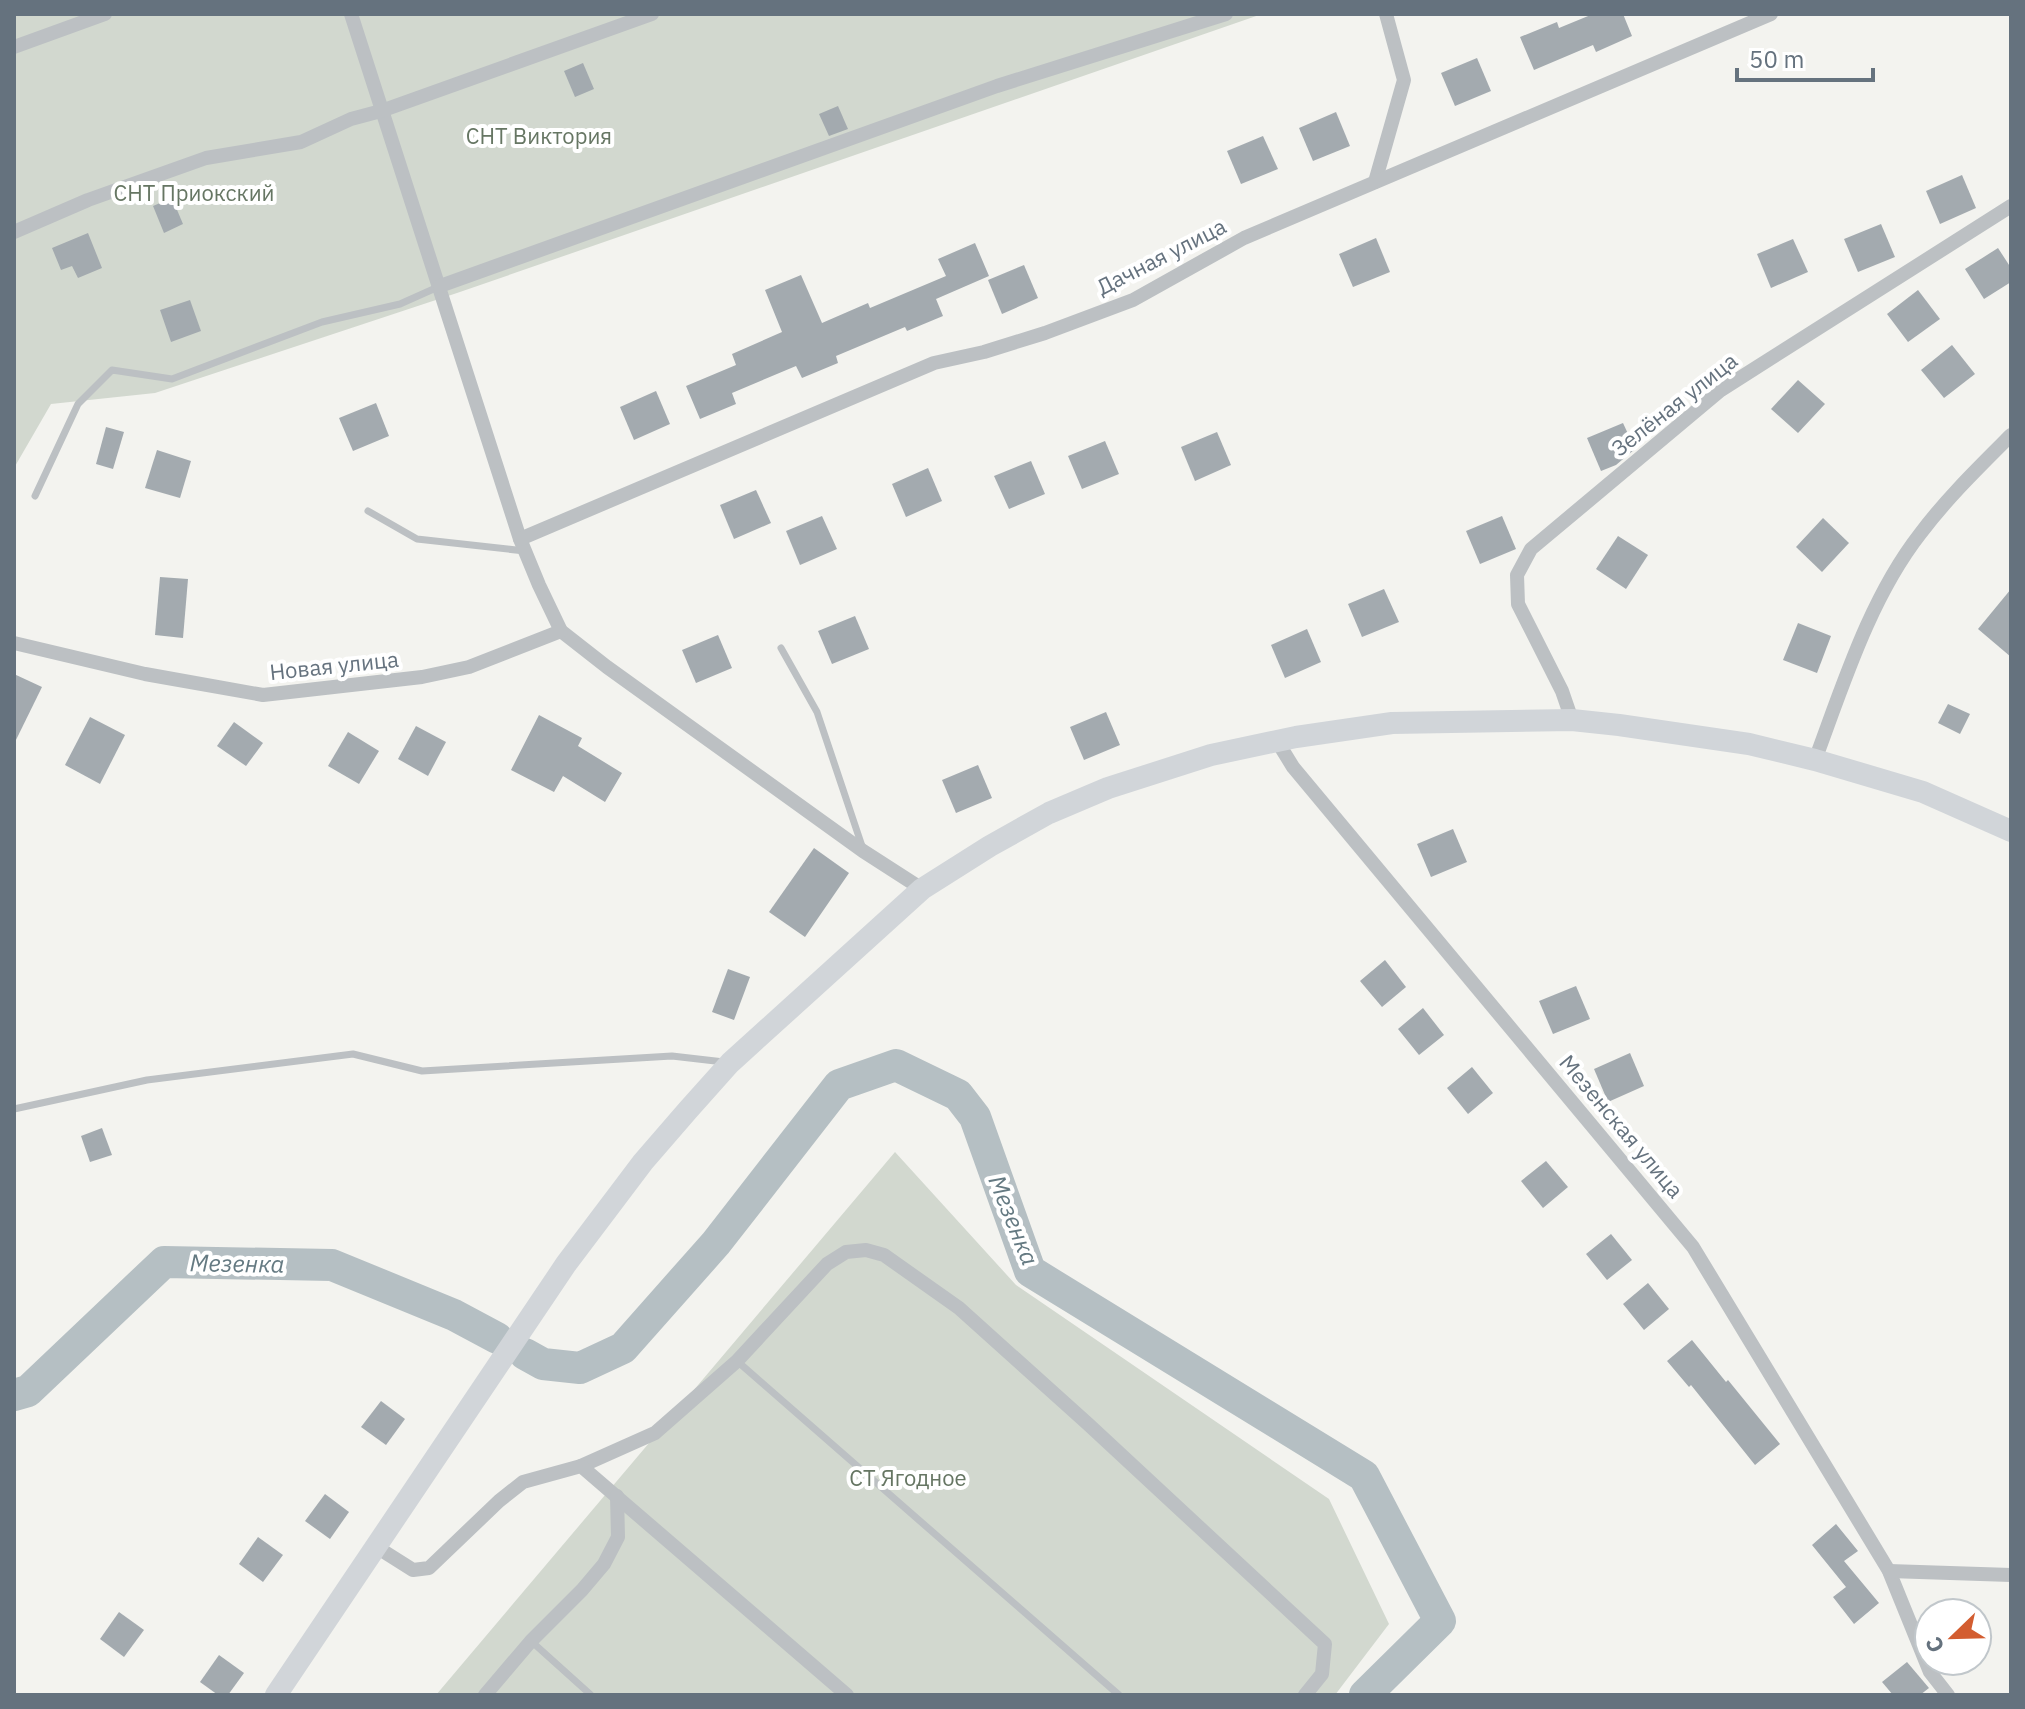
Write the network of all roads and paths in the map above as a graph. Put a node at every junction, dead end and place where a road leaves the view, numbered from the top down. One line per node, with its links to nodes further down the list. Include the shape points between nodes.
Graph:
1 (105, 14): 7 (street)
2 (351, 14): 8 (street)
3 (652, 14): 8 (street)
4 (1226, 14): 12 (street, via 997,86)
5 (1386, 14): 9 (street, via 1404,80)
6 (1771, 14): 9 (street, Дачная улица)
7 (14, 47)
8 (381, 111): 11 (street, via 301,142 206,158); 12 (street)
9 (1375, 182): 16 (street, Дачная улица, via 1244,238 1133,300 1045,333 934,363)
10 (2011, 206): 20 (street, Зелёная улица, via 1721,390 1531,549 1517,575 1518,604)
11 (14, 232)
12 (440, 286): 14 (lane, via 400,304 322,322 172,379 112,370 78,404); 16 (street)
13 (2011, 435): 22 (street, via 1918,535 1884,590)
14 (35, 496)
15 (368, 511): 16 (lane, via 417,539)
16 (522, 545): 17 (street)
17 (561, 631): 18 (street, Новая улица, via 469,667 263,695); 24 (street)
18 (14, 643)
19 (781, 648): 24 (lane, via 817,712)
20 (1572, 720): 21 (main road, via 1392,723); 22 (main road, via 1749,744)
21 (1277, 741): 25 (main road, via 1211,755 1108,788 1049,813); 32 (street, Мезенская улица, via 1293,767 1693,1247)
22 (1815, 760): 23 (main road, via 1923,792)
23 (2011, 831)
24 (863, 851): 25 (street)
25 (922, 889): 26 (main road)
26 (730, 1063): 27 (lane, via 672,1056 422,1071 353,1054 147,1080); 31 (main road, via 643,1162 566,1264)
27 (14, 1109)
28 (737, 1361): 29 (street, via 655,1433); 39 (lane); 40 (street, via 827,1264 846,1252 884,1255 959,1308 1325,1644 1322,1674)
29 (581, 1466): 30 (street); 31 (street, via 523,1482 429,1568 413,1570)
30 (617, 1496): 34 (street, via 618,1537 604,1564); 38 (street)
31 (375, 1546): 35 (main road)
32 (1889, 1571): 33 (street); 41 (street, Мезенская улица, via 1930,1672)
33 (2011, 1575)
34 (531, 1641): 36 (street); 37 (lane)
35 (276, 1695)
36 (485, 1695)
37 (591, 1695)
38 (847, 1695)
39 (1119, 1695)
40 (1305, 1695)
41 (1948, 1695)

